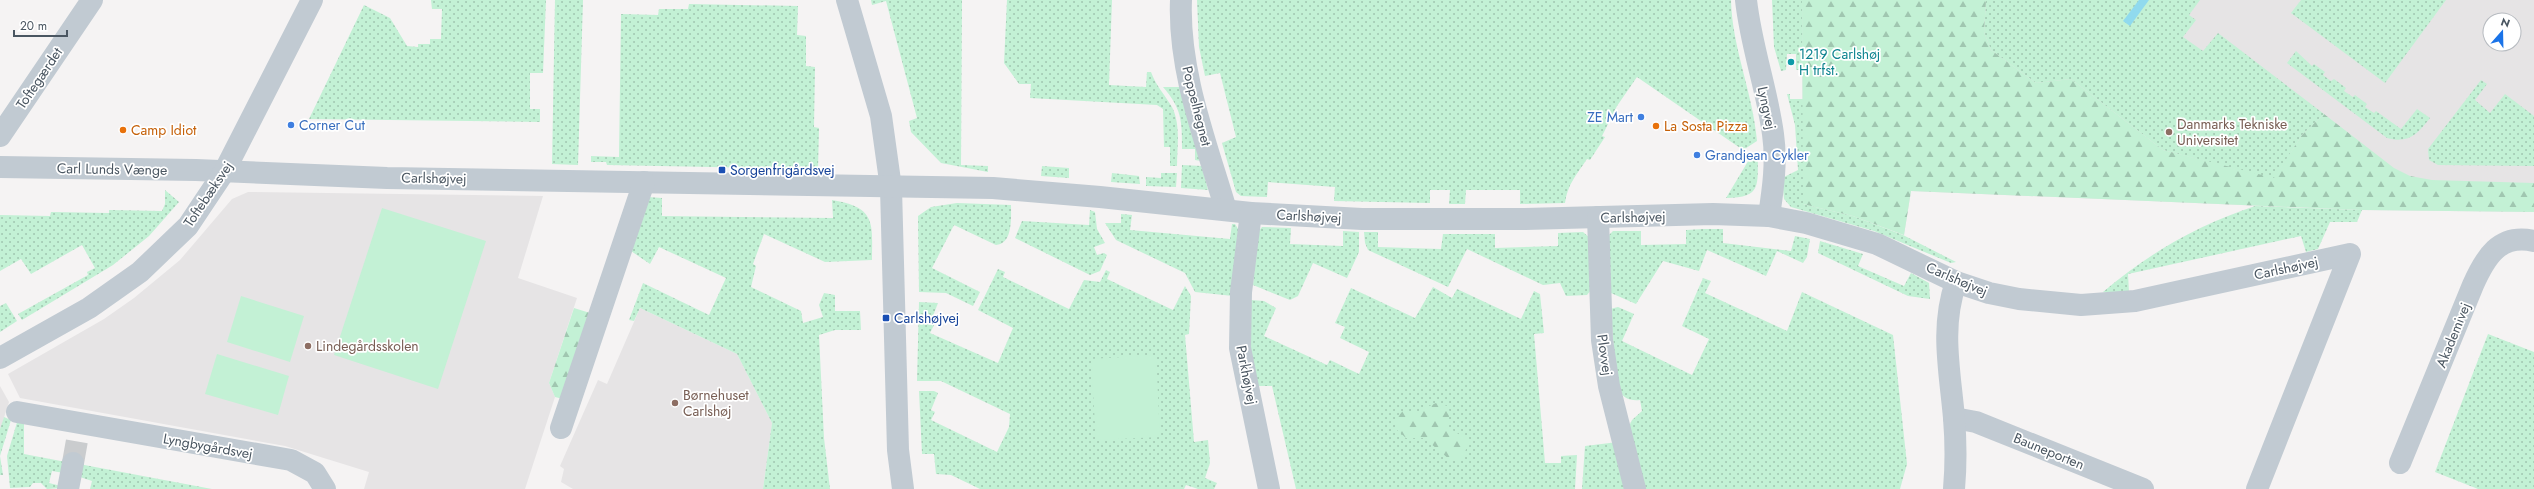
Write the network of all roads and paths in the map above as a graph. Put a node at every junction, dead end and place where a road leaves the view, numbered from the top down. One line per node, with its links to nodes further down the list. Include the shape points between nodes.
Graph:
1 (92, 0): 6 (street, Toftegærdet)
2 (312, 0): 8 (street, Toftebæksvej)
3 (847, 0): 10 (street, via 881,116)
4 (1181, 0): 11 (street, Poppelhegnet, via 1182,36 1190,85)
5 (1746, 0): 13 (street, Lyngvej, via 1750,36 1773,135 1774,178)
6 (0, 136)
7 (0, 167): 8 (street, Carl Lunds Vænge)
8 (224, 172): 9 (street, Carlshøjvej); 17 (street, Toftebæksvej, via 188,226 140,272 89,308)
9 (644, 182): 10 (street, Carlshøjvej, via 850,185); 20 (street)
10 (891, 188): 11 (street, Carlshøjvej, via 993,188 1100,196); 25 (street, via 898,450)
11 (1226, 210): 12 (street, Carlshøjvej)
12 (1252, 213): 14 (street, Carlshøjvej, via 1392,220); 26 (street, Parkhøjvej, via 1241,292 1240,348)
13 (1769, 216): 14 (street, Carlshøjvej, via 1713,214); 16 (street, Carlshøjvej, via 1806,223 1877,244)
14 (1598, 218): 27 (street, Plovvej, via 1602,340 1609,386)
15 (2534, 241): 22 (street, Akademivej, via 2525,239 2496,246 2486,259)
16 (1956, 282): 19 (street, via 1949,307 1946,336); 30 (street, Carlshøjvej, via 1989,293 2019,299 2081,305 2110,304 2135,301 2350,254)
17 (0, 358)
18 (17, 412): 24 (street, Lyngbygårdsvej, via 80,426 291,460 315,473)
19 (1954, 418): 28 (street); 29 (street, Bauneporten, via 1976,422)
20 (562, 428)
21 (74, 463): 23 (street)
22 (2400, 463)
23 (68, 489)
24 (325, 489)
25 (903, 489)
26 (1269, 489)
27 (1636, 489)
28 (1954, 489)
29 (2143, 489)
30 (2257, 489)

